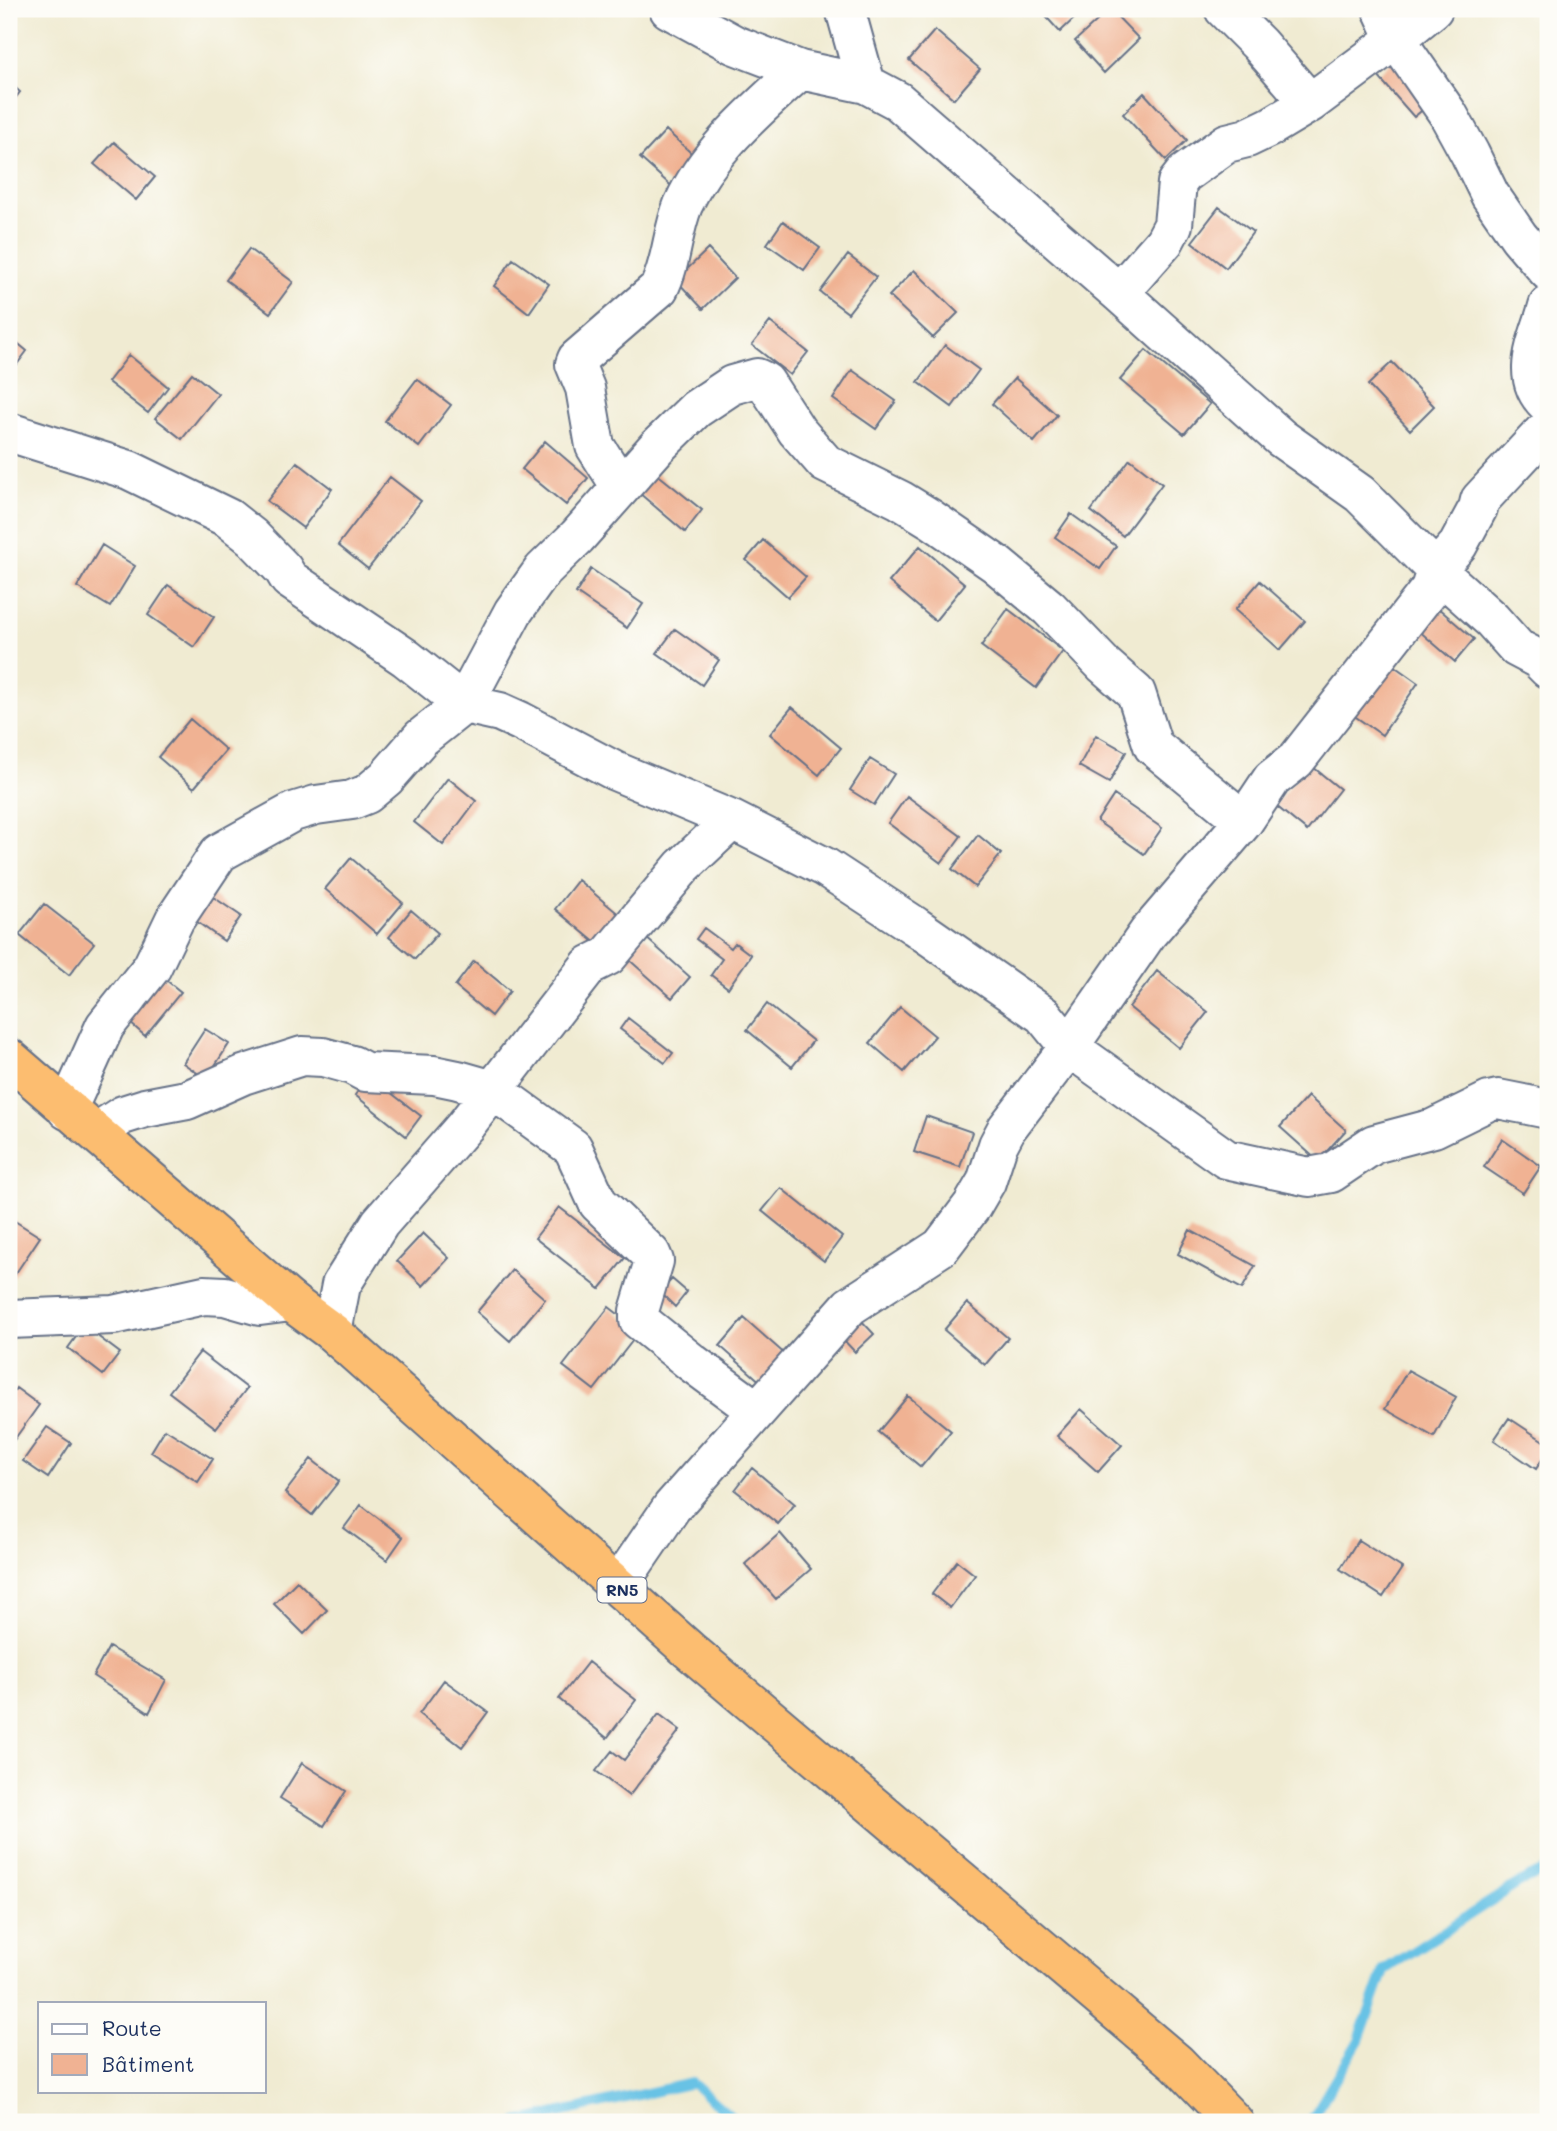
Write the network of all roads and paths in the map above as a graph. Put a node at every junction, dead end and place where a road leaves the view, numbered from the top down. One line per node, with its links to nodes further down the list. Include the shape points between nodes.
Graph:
1 (669, 9): 6 (street, via 734,45)
2 (845, 9): 7 (street)
3 (1224, 9): 8 (street)
4 (1433, 9): 5 (street)
5 (1389, 24): 8 (street); 9 (street, via 1448,114 1490,195)
6 (800, 70): 7 (street); 15 (street, via 736,129 690,191 659,288 577,359 595,446)
7 (866, 84): 10 (street, via 918,117)
8 (1310, 103): 10 (street, via 1270,127 1227,143 1184,174 1177,183 1173,225 1164,242)
9 (1548, 271)
10 (1119, 293): 16 (street, via 1281,438 1360,494)
11 (1548, 306): 12 (street, via 1531,360 1534,386)
12 (1548, 405)
13 (1548, 427): 16 (street, via 1480,500 1458,545)
14 (9, 432): 18 (street, via 130,470 239,524 289,579 396,650)
15 (621, 487): 18 (street, via 543,570 520,602); 20 (street, via 696,409 732,385 757,378 765,382 825,463 931,519 1049,608 1136,693 1153,746)
16 (1436, 570): 17 (street, via 1517,648); 20 (street, via 1430,589 1296,760 1272,779)
17 (1548, 669)
18 (464, 704): 19 (street, via 500,712 615,771); 25 (street, via 421,738 367,794 293,812 219,853 175,919 152,967 105,1026)
19 (733, 820): 21 (street, via 825,867 926,933 1043,1015); 23 (street, via 683,866 608,956 590,965)
20 (1244, 821): 21 (street, via 1148,933)
21 (1069, 1047): 24 (street, via 1226,1160 1309,1177 1331,1173 1374,1144 1434,1128 1489,1101); 30 (street, via 1007,1128 986,1182 941,1247 850,1306)
22 (9, 1058): 25 (highway, RN5)
23 (493, 1090): 26 (street, via 434,1075 365,1072 311,1055 243,1075 187,1100 123,1115); 29 (street, via 380,1223 346,1275); 30 (street, via 573,1149 598,1203 653,1258 639,1320)
24 (1548, 1109)
25 (67, 1110): 26 (highway, RN5)
26 (97, 1132): 27 (highway, RN5)
27 (291, 1302): 28 (street, via 260,1306 204,1295 114,1315); 29 (highway, RN5)
28 (9, 1319)
29 (332, 1332): 31 (highway, RN5)
30 (756, 1410): 31 (street, via 672,1507)
31 (618, 1586): 32 (highway, RN5, via 787,1735 1177,2063)
32 (1234, 2122)

